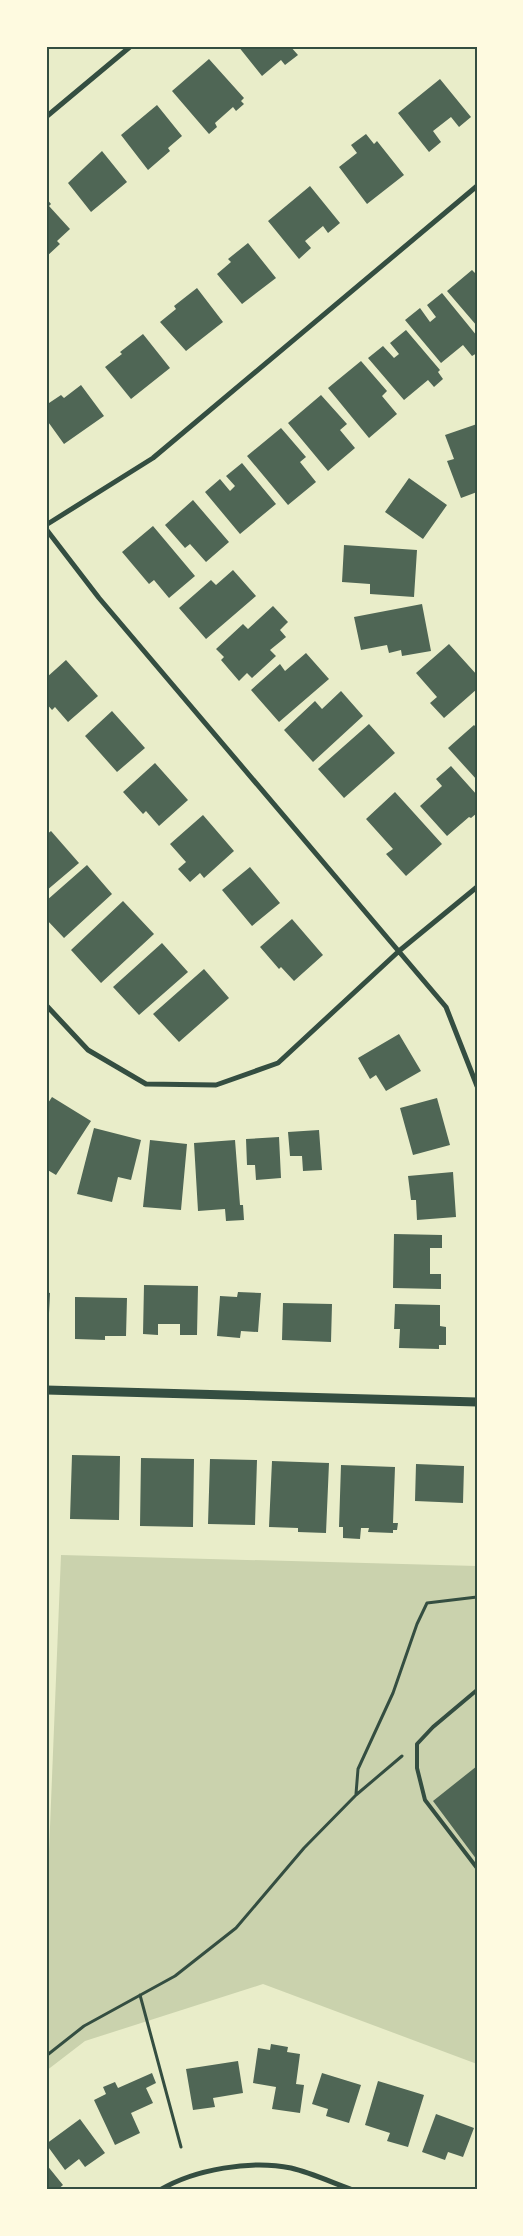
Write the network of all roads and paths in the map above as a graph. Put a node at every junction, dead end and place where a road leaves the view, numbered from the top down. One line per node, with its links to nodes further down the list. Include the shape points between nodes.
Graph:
1 (131, 46): 2 (street)
2 (46, 117)
3 (477, 186): 4 (street, via 153,458)
4 (46, 524)
5 (46, 529): 7 (street, via 99,598)
6 (477, 887): 7 (street)
7 (399, 951): 8 (street, via 278,1063 216,1085 146,1084 88,1050); 9 (street, via 446,1007)
8 (46, 1006)
9 (477, 1086)
10 (46, 1390): 11 (street)
11 (477, 1402)
12 (477, 1597): 15 (path, via 427,1603 393,1693 358,1769)
13 (477, 1690): 14 (lane)
14 (417, 1744): 15 (path); 16 (lane, via 417,1768 425,1800)
15 (356, 1795): 17 (path, via 304,1848 236,1928 175,1976)
16 (477, 1868)
17 (140, 1995): 18 (path, via 84,2026); 19 (path)
18 (46, 2056)
19 (181, 2147)
20 (160, 2190): 21 (street, via 175,2181 235,2166 291,2168)
21 (353, 2190)

